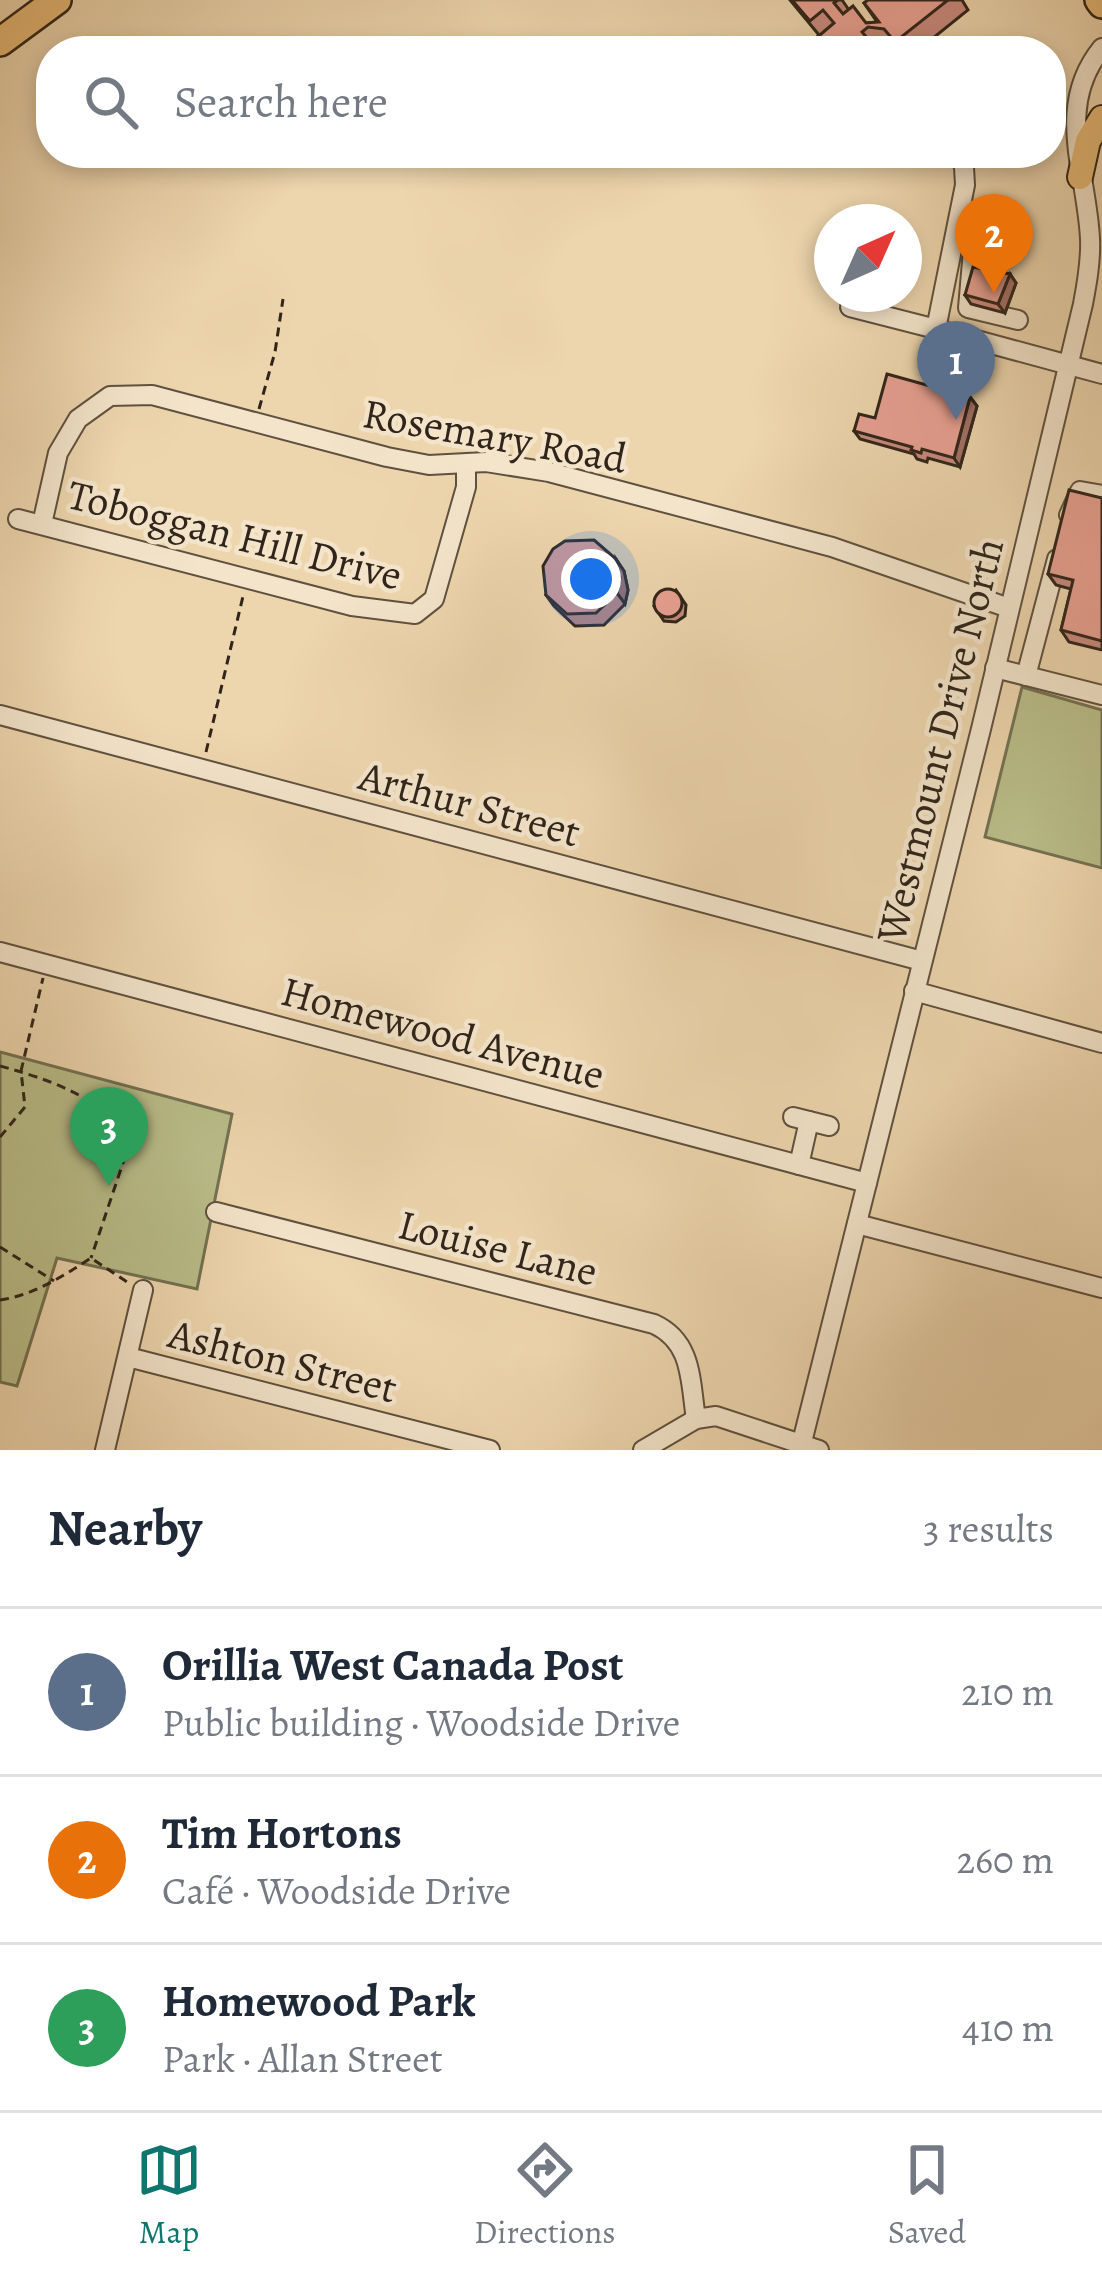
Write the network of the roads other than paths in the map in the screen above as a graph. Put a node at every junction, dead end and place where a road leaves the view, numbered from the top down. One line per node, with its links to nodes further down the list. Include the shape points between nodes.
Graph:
1 (57, 0): 2 (highway)
2 (2, 37)
3 (1102, 48): 6 (street, Westmount Drive North, via 1077,96)
4 (1102, 118): 6 (main road)
5 (964, 168): 10 (street)
6 (1080, 177): 11 (street, Westmount Drive North, via 1088,273)
7 (973, 250): 9 (street, via 968,308)
8 (869, 312): 10 (street)
9 (1018, 320)
10 (935, 329): 11 (street)
11 (1066, 365): 12 (street); 17 (street, Westmount Drive North)
12 (1102, 374)
13 (466, 464): 16 (street, Rosemary Road, via 388,457 152,395 110,395 78,419 58,454); 16 (street, Toboggan Hill Drive, via 434,598 415,614 352,606); 17 (street, Rosemary Road, via 571,478 832,547)
14 (1102, 495): 19 (street, via 1083,490 1072,500)
15 (18, 519): 16 (street, Toboggan Hill Drive)
16 (42, 524)
17 (1009, 608): 18 (street, Westmount Drive North)
18 (995, 668): 19 (street); 23 (street, Westmount Drive North)
19 (1026, 676): 20 (street)
20 (1102, 695)
21 (0, 715): 23 (street, Arthur Street)
22 (0, 952): 27 (street, Homewood Avenue)
23 (922, 961): 24 (street, Westmount Drive North)
24 (914, 991): 25 (street); 28 (street, Westmount Drive North)
25 (1102, 1042)
26 (810, 1121): 27 (street)
27 (799, 1165): 28 (street, Homewood Avenue)
28 (867, 1183): 30 (street, Westmount Drive North)
29 (216, 1212): 34 (street, Louise Lane, via 654,1324 686,1352)
30 (857, 1224): 31 (street); 35 (street, Westmount Drive North)
31 (1102, 1288)
32 (143, 1289): 33 (street)
33 (128, 1357): 36 (street); 37 (street, Ashton Street)
34 (696, 1419): 35 (street, via 738,1420); 38 (street)
35 (807, 1448)
36 (104, 1450)
37 (490, 1450)
38 (643, 1450)

